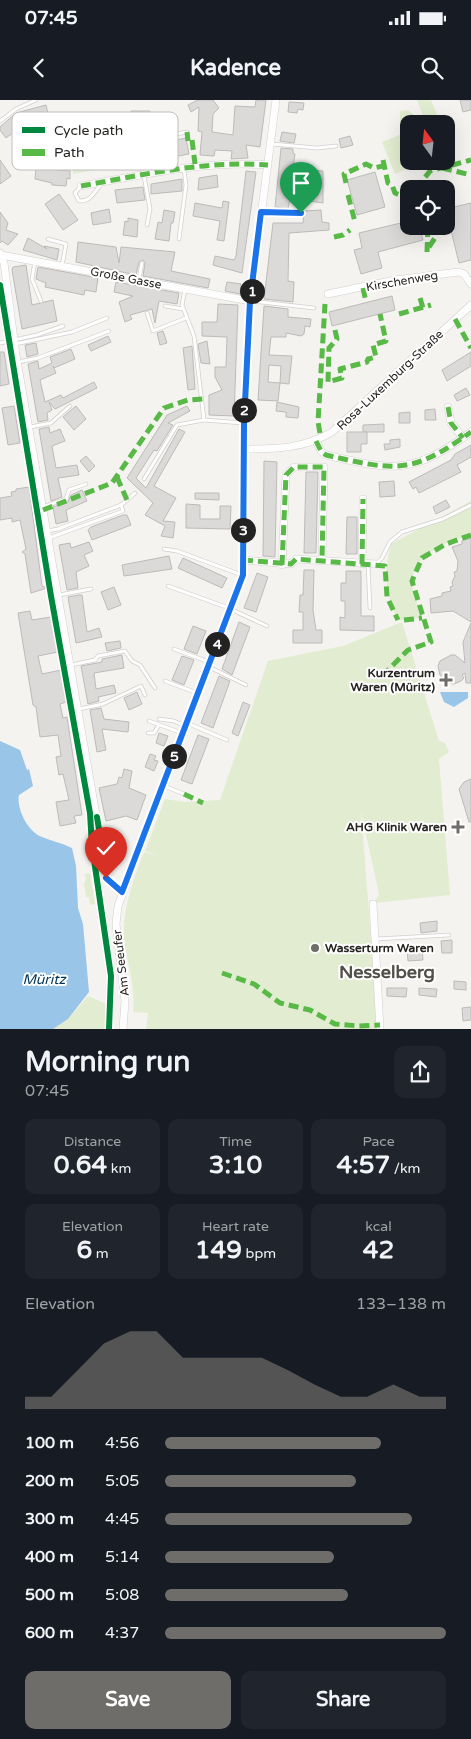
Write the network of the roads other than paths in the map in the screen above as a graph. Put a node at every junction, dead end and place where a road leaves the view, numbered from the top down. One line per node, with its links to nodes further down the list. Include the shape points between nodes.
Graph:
1 (36, 100): 3 (lane)
2 (276, 100): 6 (street)
3 (0, 121)
4 (187, 132): 5 (lane)
5 (178, 134)
6 (271, 144): 7 (lane, via 317,148); 8 (street)
7 (336, 146)
8 (268, 165): 9 (street, via 248,163); 16 (street)
9 (184, 168): 10 (street); 19 (lane, via 186,185)
10 (178, 169)
11 (144, 170): 13 (lane)
12 (173, 170): 13 (street)
13 (145, 175): 14 (street); 18 (lane, via 150,209)
14 (102, 182): 15 (street); 15 (lane, via 85,201 79,201 75,193)
15 (81, 186)
16 (261, 212): 17 (lane); 31 (street)
17 (301, 213)
18 (147, 225)
19 (179, 238)
20 (48, 239): 25 (lane, via 66,244)
21 (1, 254): 22 (street, Große Gasse); 24 (street)
22 (35, 260): 25 (street, Große Gasse); 30 (lane, via 32,280)
23 (142, 263): 26 (lane)
24 (2, 265): 41 (street)
25 (62, 266): 26 (street, Große Gasse)
26 (138, 281): 28 (street, Große Gasse)
27 (471, 284): 29 (street, Kirschenweg, via 459,272 395,280)
28 (186, 289): 31 (street, Große Gasse); 35 (lane)
29 (328, 294)
30 (41, 301)
31 (250, 301): 34 (lane); 47 (street)
32 (471, 305): 51 (street, Rosa-Luxemburg-Straße, via 343,424)
33 (165, 306): 35 (lane)
34 (314, 308)
35 (183, 309): 38 (lane)
36 (147, 313): 38 (lane, via 153,331)
37 (107, 318): 41 (lane, via 72,332)
38 (186, 318): 46 (lane, via 194,336)
39 (63, 326): 41 (lane)
40 (109, 331): 43 (lane, via 38,358)
41 (15, 342): 42 (lane); 43 (street)
42 (0, 343)
43 (18, 362): 48 (street)
44 (70, 406): 48 (lane, via 51,423)
45 (448, 407): 50 (street, via 451,423)
46 (204, 420): 47 (lane); 53 (lane, via 177,425)
47 (244, 423): 52 (street)
48 (29, 427): 59 (street)
49 (471, 432): 50 (street)
50 (463, 438): 51 (street, via 424,461 393,468 326,455)
51 (316, 441): 52 (street, Rosa-Luxemburg-Straße, via 293,448)
52 (243, 449): 62 (street)
53 (144, 478)
54 (86, 484): 59 (lane, via 69,490 66,499)
55 (135, 493): 57 (lane)
56 (363, 499): 64 (street)
57 (121, 505): 60 (lane); 60 (lane, via 123,511)
58 (471, 505): 64 (lane, via 444,519 402,532 390,542 382,558)
59 (43, 507): 60 (street)
60 (47, 535): 69 (street)
61 (164, 549): 66 (lane)
62 (243, 560): 65 (street); 66 (street)
63 (322, 560): 64 (street); 65 (street, via 296,559 291,564); 65 (street, via 324,467 294,467 286,474)
64 (369, 564): 70 (lane)
65 (282, 565)
66 (243, 575): 71 (street, Am Seeufer)
67 (168, 586): 71 (lane)
68 (91, 589): 69 (lane)
69 (58, 596): 74 (street)
70 (370, 608)
71 (230, 609): 72 (lane); 75 (street, Am Seeufer)
72 (267, 626)
73 (174, 649): 75 (lane)
74 (71, 665): 78 (lane, via 125,651 132,661 140,665); 81 (street)
75 (209, 665): 77 (lane); 79 (street, Am Seeufer)
76 (165, 681): 79 (lane)
77 (246, 685)
78 (155, 688)
79 (198, 693): 84 (street, Am Seeufer)
80 (145, 695): 81 (lane, via 141,686 102,704)
81 (79, 709): 91 (street, via 106,878)
82 (159, 719): 84 (lane)
83 (149, 721): 85 (lane)
84 (186, 724): 87 (street, Am Seeufer); 88 (lane)
85 (160, 725): 86 (lane, via 154,733); 87 (lane)
86 (148, 733)
87 (182, 734): 89 (street, Am Seeufer)
88 (227, 740)
89 (162, 785): 90 (lane); 91 (street, Am Seeufer)
90 (184, 794)
91 (122, 892): 95 (street, Am Seeufer, via 116,924 125,1001)
92 (373, 904): 94 (street)
93 (449, 935): 94 (lane)
94 (376, 939): 96 (street)
95 (123, 1029)
96 (380, 1029)

